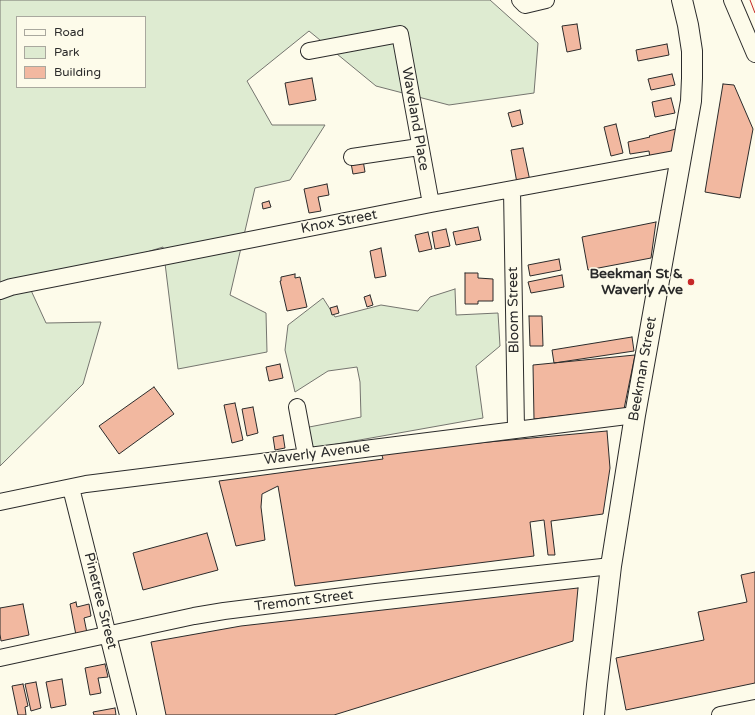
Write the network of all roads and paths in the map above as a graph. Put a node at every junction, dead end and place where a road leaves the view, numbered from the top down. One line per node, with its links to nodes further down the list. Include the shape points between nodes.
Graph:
1 (546, 0): 4 (street)
2 (682, 0): 9 (main road, Beekman Street, via 690,38 692,78 691,101)
3 (732, 0): 6 (street)
4 (523, 2)
5 (309, 51): 7 (street, Waveland Place, via 400,34)
6 (755, 54)
7 (419, 147): 8 (street); 11 (street, Waveland Place)
8 (352, 157)
9 (680, 158): 10 (street, Knox Street); 14 (main road, Beekman Street)
10 (512, 190): 11 (street, Knox Street); 15 (street, Bloom Street)
11 (431, 204): 12 (street, Knox Street)
12 (0, 291)
13 (297, 407): 16 (street)
14 (635, 415): 15 (street, Waverly Avenue); 19 (main road, Beekman Street)
15 (516, 429): 16 (street, Waverly Avenue)
16 (306, 455): 17 (street, Waverly Avenue)
17 (71, 488): 18 (street, Waverly Avenue); 20 (street, Pinetree Street)
18 (0, 502)
19 (611, 566): 20 (street, Tremont Street, via 246,608 194,616); 24 (main road, Beekman Street)
20 (108, 635): 21 (street, Tremont Street); 23 (street, Pinetree Street)
21 (0, 658)
22 (755, 708): 25 (street)
23 (128, 715)
24 (594, 715)
25 (720, 715)

